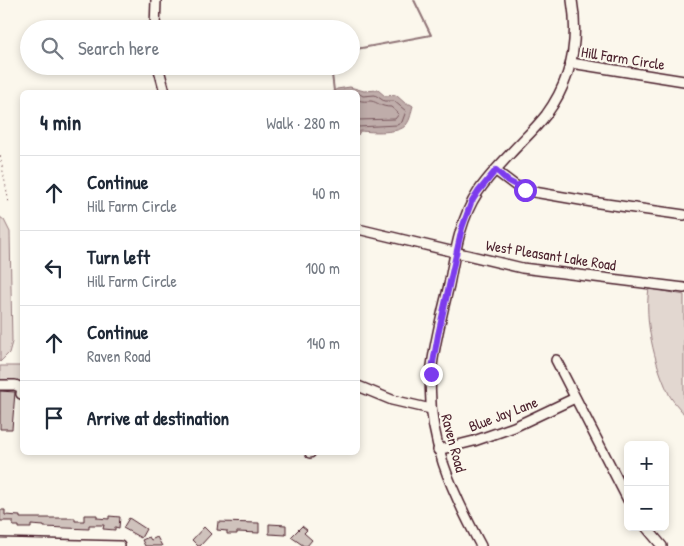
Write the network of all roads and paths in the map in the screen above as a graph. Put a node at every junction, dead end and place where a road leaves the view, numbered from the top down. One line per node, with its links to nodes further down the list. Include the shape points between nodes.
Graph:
1 (156, 0): 3 (street)
2 (572, 0): 4 (street, via 575,30)
3 (155, 20)
4 (571, 63): 6 (street, Hill Farm Circle); 9 (street, Hill Farm Circle, via 547,114)
5 (160, 75): 7 (street)
6 (684, 81)
7 (164, 90)
8 (0, 156): 10 (path)
9 (496, 170): 11 (street, via 516,186 534,192); 13 (street, Hill Farm Circle, via 471,203)
10 (9, 203)
11 (684, 215)
12 (360, 229): 13 (street, West Pleasant Lake Road)
13 (456, 252): 14 (street, West Pleasant Lake Road, via 522,268); 20 (street, Raven Road, via 431,374)
14 (684, 288)
15 (556, 360): 19 (street)
16 (0, 385): 17 (street)
17 (20, 387)
18 (360, 387): 20 (street, via 392,400)
19 (575, 398): 21 (street, Blue Jay Lane, via 501,432); 22 (street)
20 (431, 409): 21 (street, Raven Road)
21 (438, 450): 26 (street, Raven Road)
22 (624, 492)
23 (649, 531): 27 (street)
24 (0, 543): 25 (street)
25 (120, 546)
26 (480, 546)
27 (662, 546)

